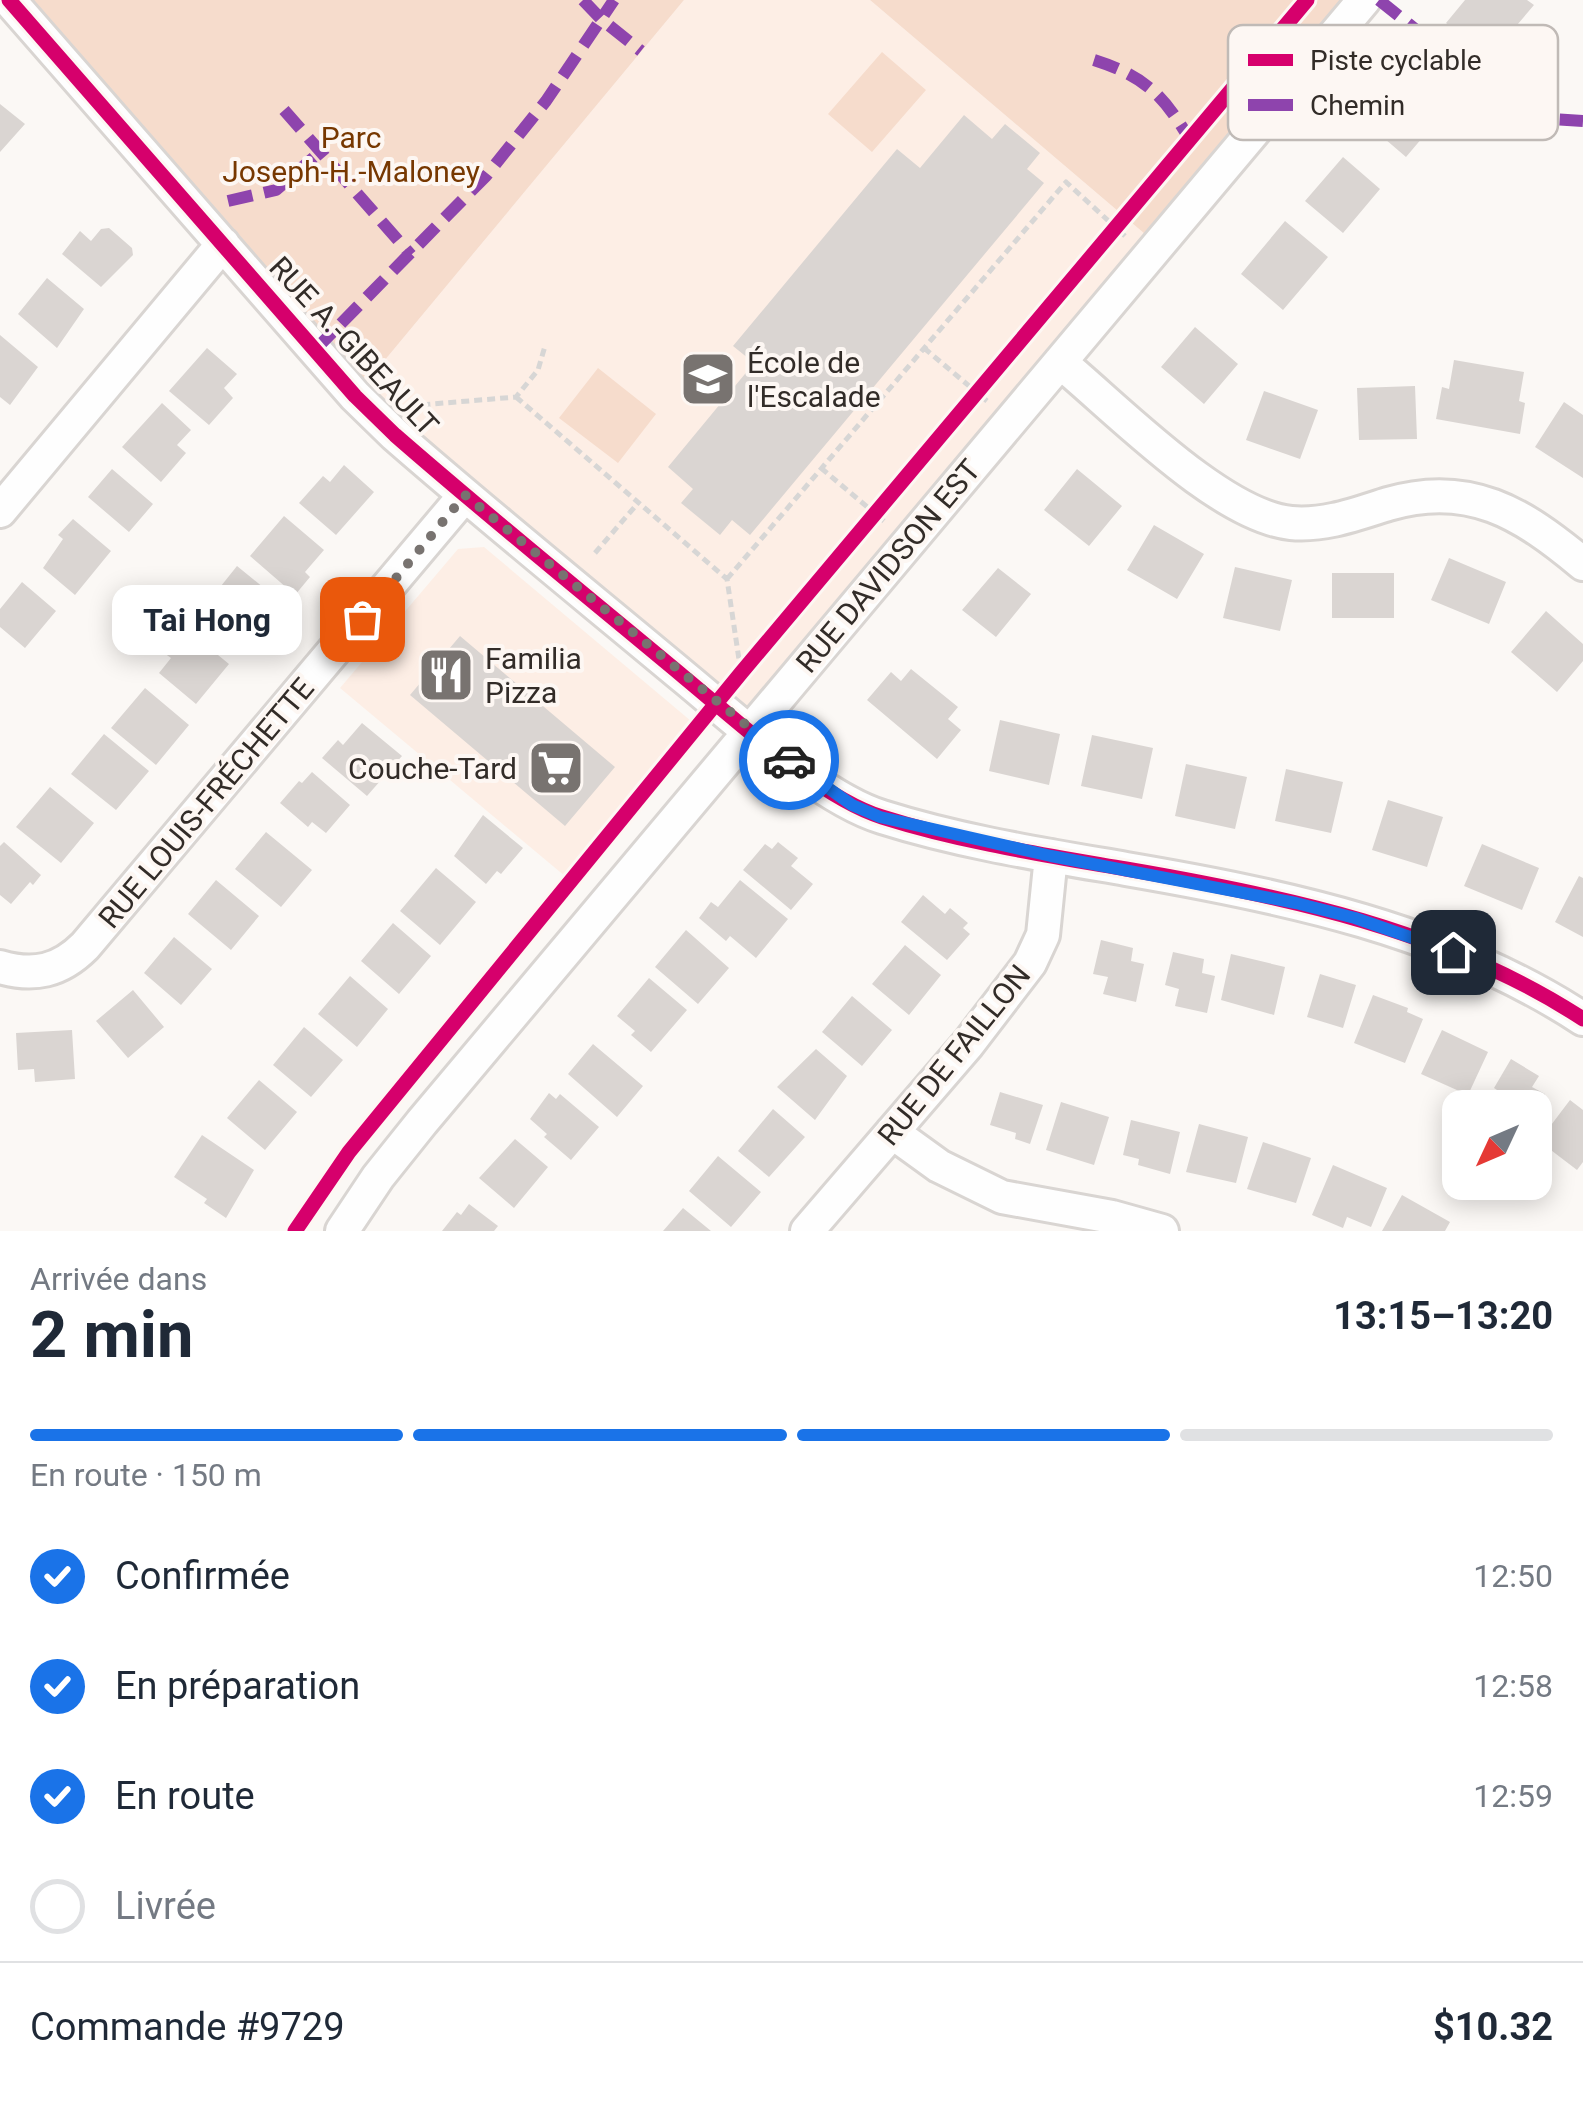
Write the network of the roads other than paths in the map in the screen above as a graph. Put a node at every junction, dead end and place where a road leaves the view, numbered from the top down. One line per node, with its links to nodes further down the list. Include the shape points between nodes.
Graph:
1 (9, 0): 5 (street, RUE A.-GIBEAULT)
2 (1364, 0): 3 (street, RUE DAVIDSON EST)
3 (1343, 25)
4 (1247, 140): 6 (street, RUE DAVIDSON EST)
5 (223, 244): 7 (street, RUE A.-GIBEAULT, via 355,396); 8 (street)
6 (1060, 362): 9 (street, via 1194,475 1256,514 1289,523 1328,522 1438,494 1509,510); 10 (street, RUE DAVIDSON EST)
7 (465, 495): 10 (street, RUE A.-GIBEAULT); 12 (street, RUE LOUIS-FRÉCHETTE, via 85,946 53,970 30,974)
8 (0, 511)
9 (1583, 564)
10 (748, 730): 11 (street, RUE A.-GIBEAULT, via 852,805 880,817); 16 (street, RUE DAVIDSON EST, via 422,1122)
11 (1051, 856): 13 (street, RUE A.-GIBEAULT, via 1355,918 1486,964); 14 (street, RUE DE FAILLON, via 1042,935 1030,964)
12 (0, 967)
13 (1583, 1019)
14 (892, 1132): 15 (street, via 939,1166 1002,1197); 17 (street, RUE DE FAILLON)
15 (1111, 1224): 18 (street)
16 (342, 1231)
17 (807, 1231)
18 (1162, 1231)

